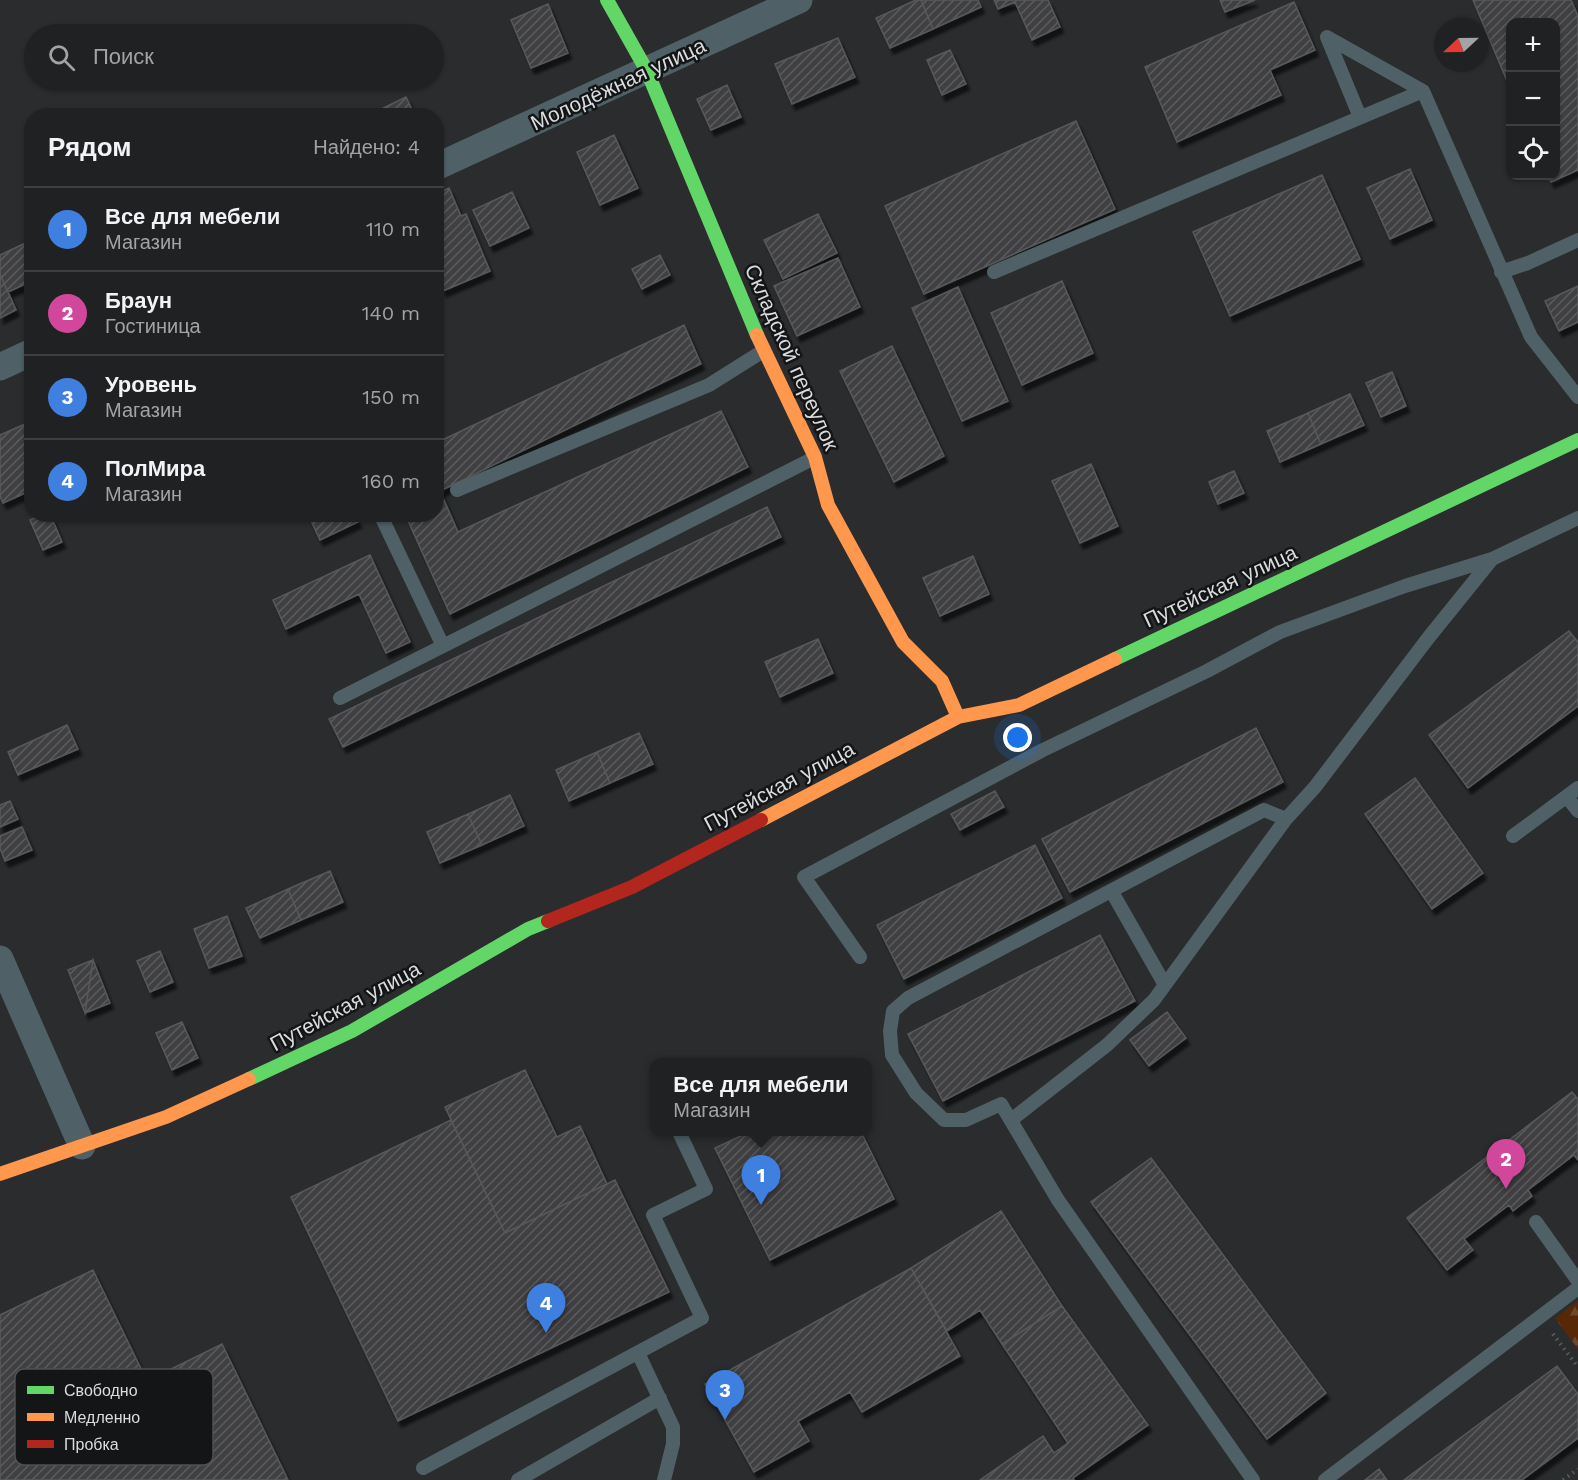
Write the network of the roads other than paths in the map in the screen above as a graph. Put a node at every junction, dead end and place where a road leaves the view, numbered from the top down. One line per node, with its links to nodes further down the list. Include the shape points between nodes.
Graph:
1 (607, 0): 3 (street, Складской переулок)
2 (799, 0): 3 (street, Молодёжная улица)
3 (647, 71): 6 (street, Молодёжная улица); 10 (street, Складской переулок)
4 (1423, 91): 5 (lane); 5 (lane, via 1327,37); 9 (lane)
5 (1360, 117): 8 (lane)
6 (444, 163)
7 (1578, 240): 9 (lane)
8 (994, 272)
9 (1501, 272): 13 (lane, via 1531,338)
10 (764, 350): 15 (street, Складской переулок); 16 (lane, via 709,385)
11 (24, 356): 12 (street)
12 (0, 367)
13 (1578, 397)
14 (1578, 440): 22 (street, Путейская улица, via 1019,705)
15 (815, 458): 20 (lane); 22 (street, Складской переулок, via 828,505 868,579 903,642 942,681)
16 (457, 490)
17 (1578, 518): 19 (lane)
18 (384, 522): 20 (lane)
19 (1492, 559): 25 (lane); 28 (lane, via 1280,632 1043,750 804,877)
20 (443, 646): 21 (lane)
21 (340, 698)
22 (958, 717): 33 (street, Путейская улица, via 632,886 528,929 352,1031 166,1117)
23 (1573, 792): 24 (lane); 26 (lane)
24 (1578, 811)
25 (1286, 819): 27 (lane, via 1264,810); 30 (lane)
26 (1513, 836)
27 (1112, 892): 30 (lane); 31 (lane, via 908,998 893,1011 892,1055 916,1094 944,1120 966,1120 1001,1104)
28 (860, 957)
29 (0, 959): 33 (street)
30 (1165, 985): 31 (lane, via 1107,1045)
31 (1011, 1120): 43 (lane, via 1058,1200)
32 (681, 1136): 38 (lane, via 706,1189 652,1215 702,1318)
33 (82, 1146): 34 (street, Путейская улица)
34 (0, 1174)
35 (1536, 1222): 36 (lane)
36 (1578, 1281)
37 (1578, 1288): 44 (lane)
38 (638, 1353): 39 (lane); 40 (lane)
39 (660, 1398): 41 (lane); 42 (lane, via 673,1427)
40 (423, 1468)
41 (518, 1480)
42 (664, 1480)
43 (1253, 1480)
44 (1325, 1480)

